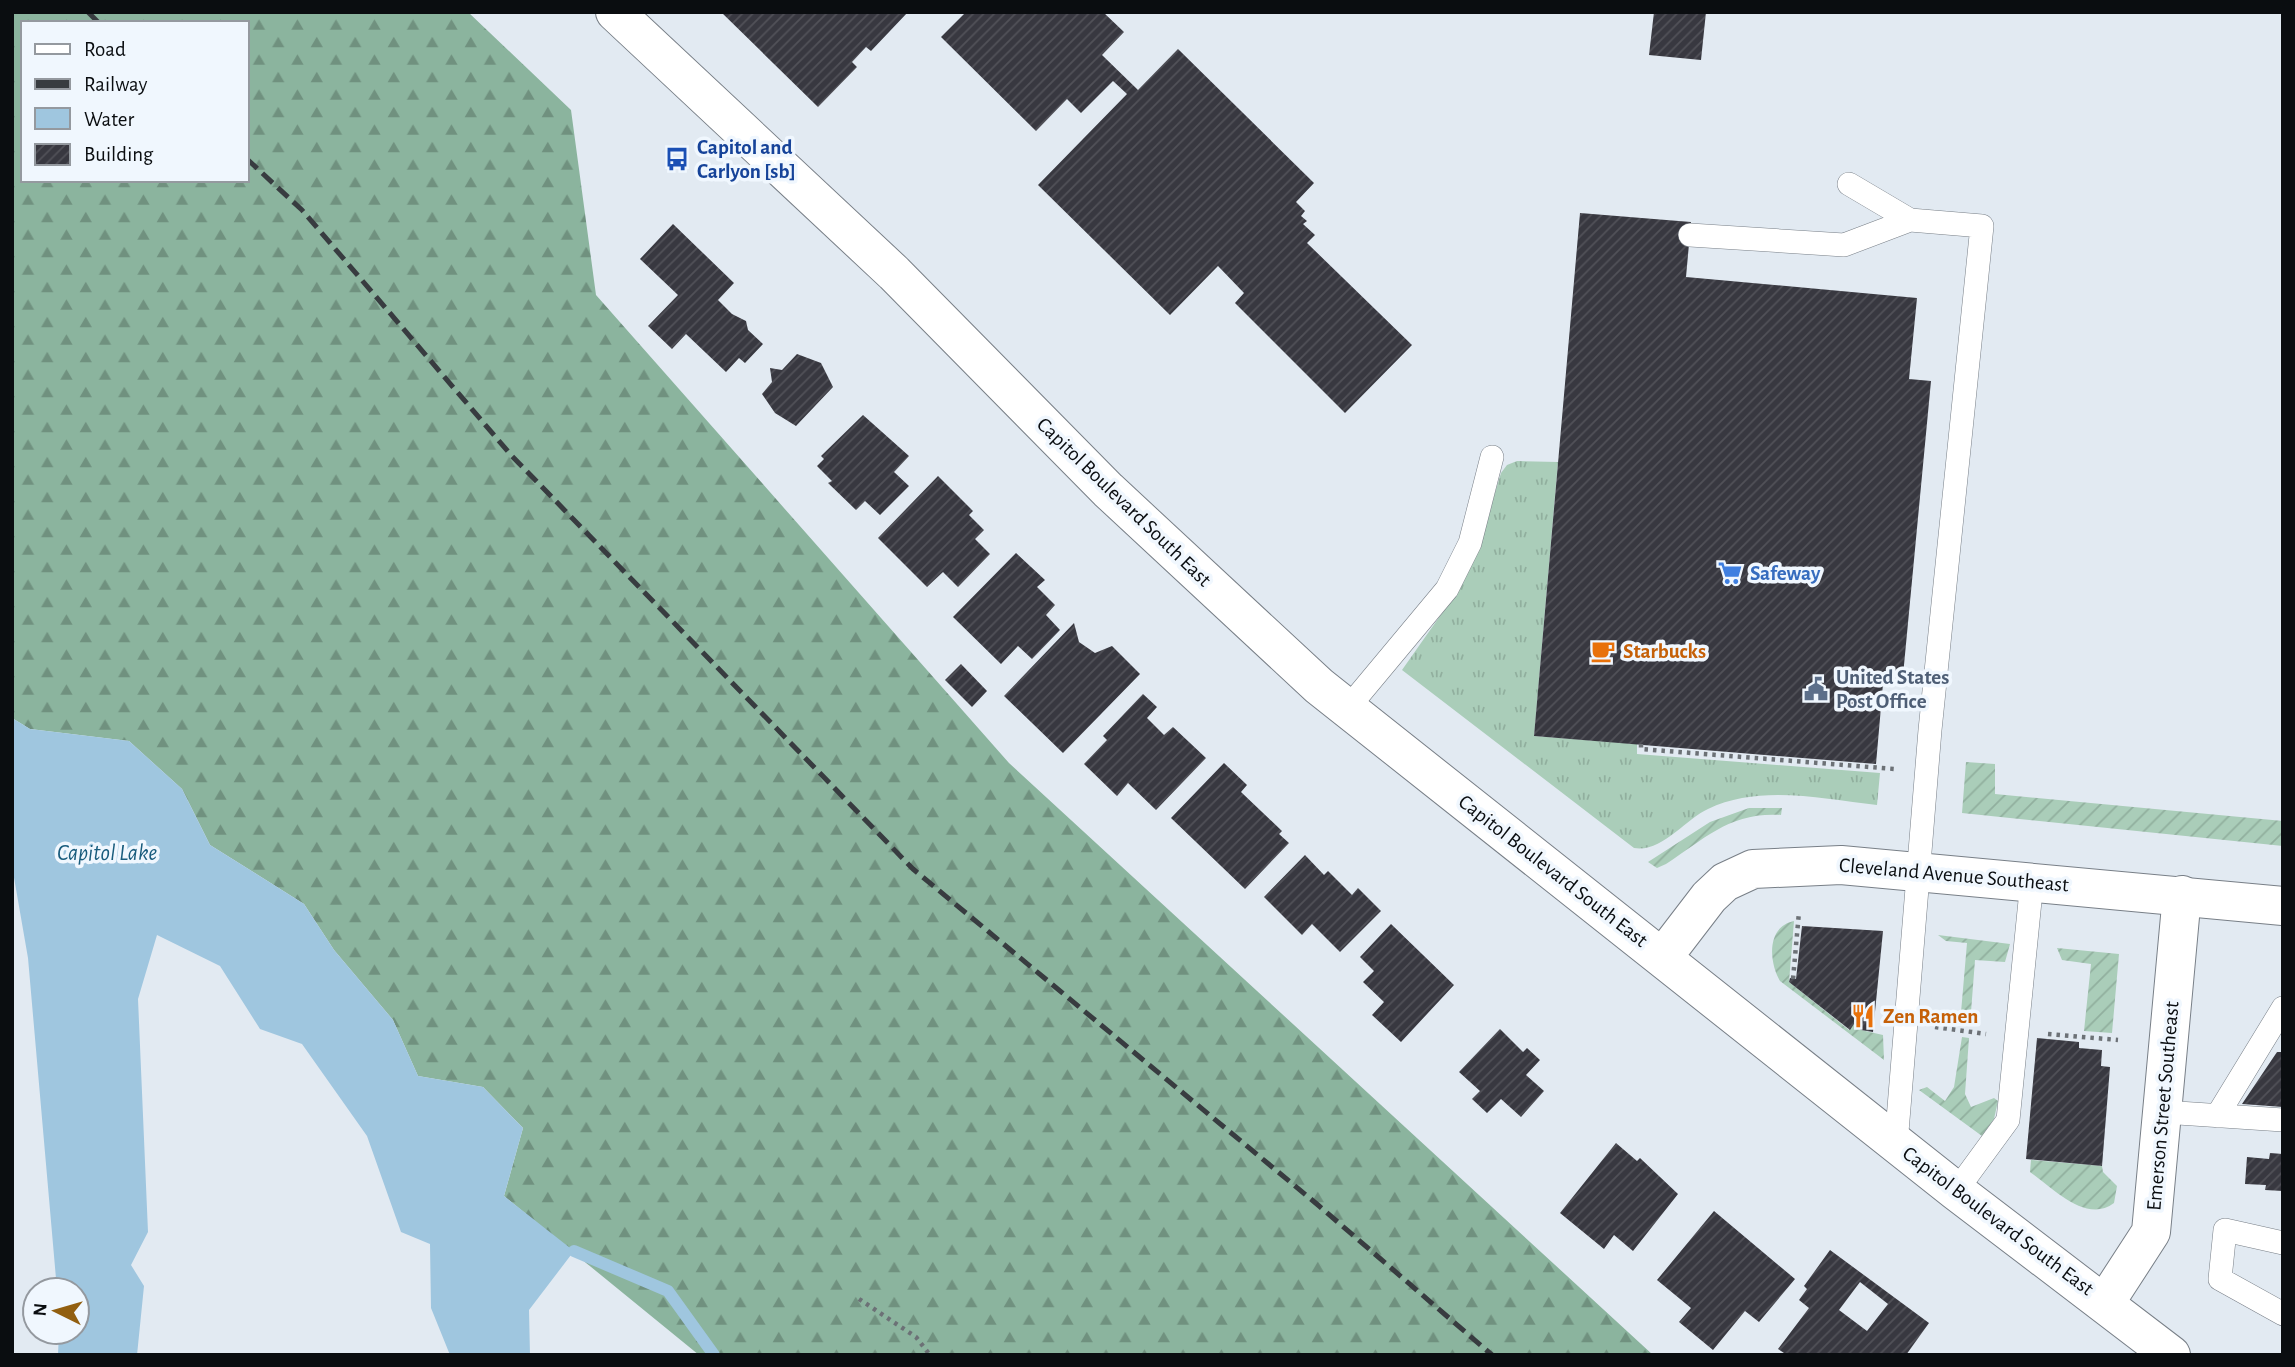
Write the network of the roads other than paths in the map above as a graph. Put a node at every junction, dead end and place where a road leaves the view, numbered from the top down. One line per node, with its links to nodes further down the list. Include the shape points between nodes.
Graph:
1 (615, 12): 6 (main road, Capitol Boulevard South East, via 894,273 1108,490)
2 (1849, 184): 3 (lane)
3 (1910, 220): 4 (lane, via 1844,245); 7 (lane, via 1982,226)
4 (1690, 235)
5 (1492, 457): 6 (lane, via 1470,543 1447,589)
6 (1348, 709): 11 (main road, Capitol Boulevard South East)
7 (1919, 871): 8 (main road, Cleveland Avenue Southeast); 11 (main road, Cleveland Avenue Southeast, via 1841,865 1753,869 1725,882 1709,897); 16 (lane)
8 (2032, 881): 9 (main road, Cleveland Avenue Southeast); 17 (lane, via 2008,1120)
9 (2182, 895): 10 (main road, Cleveland Avenue Southeast); 13 (main road, Emerson Street Southeast)
10 (2283, 906)
11 (1663, 957): 16 (main road, Capitol Boulevard South East)
12 (2283, 1008): 14 (lane)
13 (2163, 1112): 14 (lane); 21 (main road, Emerson Street Southeast, via 2151,1232)
14 (2217, 1116): 15 (lane)
15 (2283, 1120)
16 (1895, 1144): 17 (main road, Capitol Boulevard South East)
17 (1956, 1191): 21 (main road, Capitol Boulevard South East)
18 (2281, 1243): 19 (lane, via 2225,1230)
19 (2222, 1265): 20 (lane); 22 (lane, via 2220,1279)
20 (2283, 1298)
21 (2105, 1303): 23 (main road, Capitol Boulevard South East)
22 (2283, 1314)
23 (2171, 1355)

